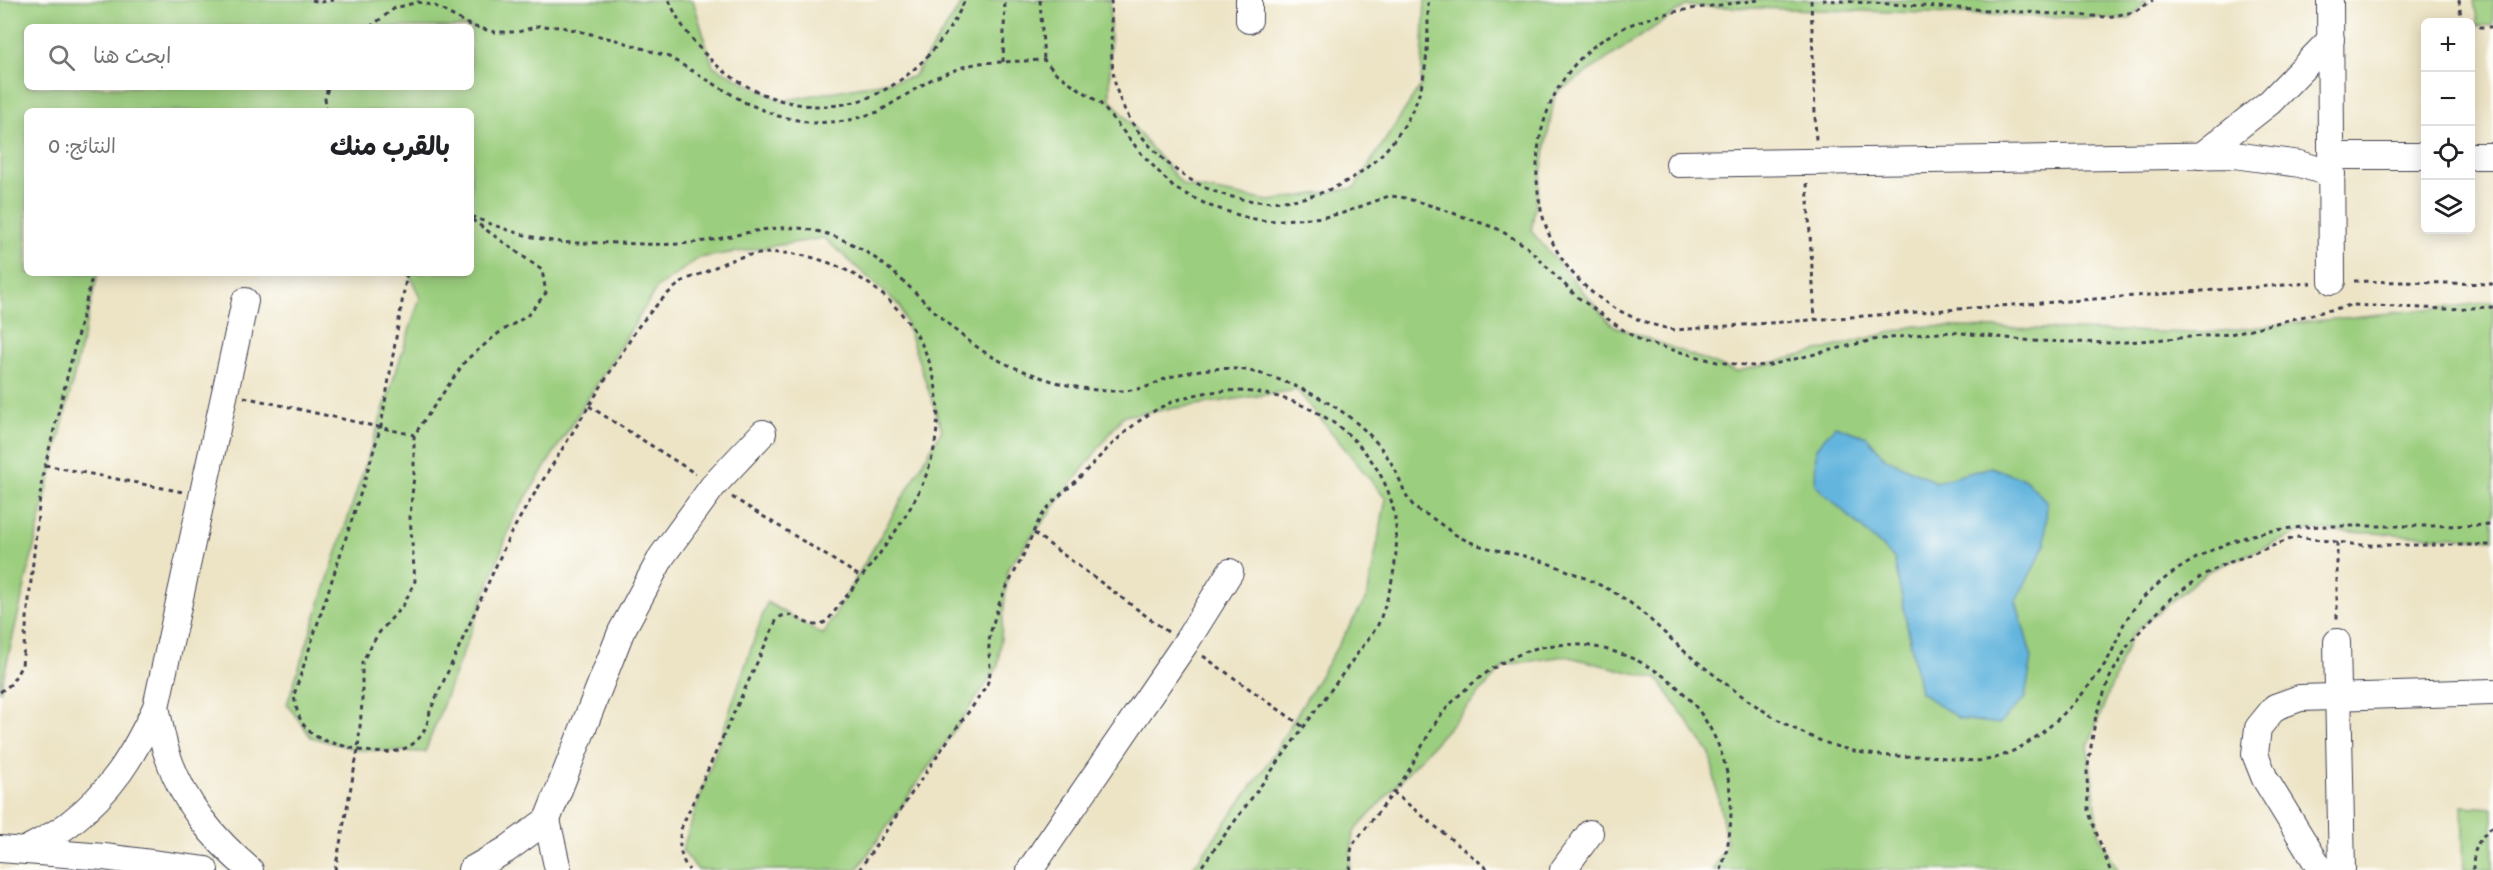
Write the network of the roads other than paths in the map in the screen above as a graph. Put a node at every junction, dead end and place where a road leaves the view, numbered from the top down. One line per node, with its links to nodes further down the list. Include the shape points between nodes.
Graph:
1 (2330, 0): 2 (street)
2 (2331, 39): 3 (street, via 2270,102); 8 (street)
3 (2201, 156): 7 (street); 8 (street, via 2234,155)
4 (2421, 156): 8 (street)
5 (2475, 156): 6 (street)
6 (2493, 156)
7 (1679, 165)
8 (2332, 165): 9 (street)
9 (2332, 281)
10 (245, 301): 16 (street)
11 (763, 433): 17 (street, via 713,486 662,556 621,632)
12 (1230, 572): 25 (street)
13 (2337, 642): 15 (street)
14 (2493, 692): 15 (street)
15 (2338, 695): 27 (street, via 2300,698 2275,707 2259,728 2255,754 2265,778); 28 (street)
16 (156, 707): 20 (street, via 134,752 105,792 68,825); 22 (street, via 168,758 190,804 221,845)
17 (547, 820): 23 (street); 24 (street)
18 (1590, 833): 26 (street)
19 (0, 849): 20 (street)
20 (25, 850): 21 (street)
21 (205, 870)
22 (250, 870)
23 (471, 870)
24 (558, 870)
25 (1030, 870)
26 (1563, 870)
27 (2321, 870)
28 (2342, 870)

